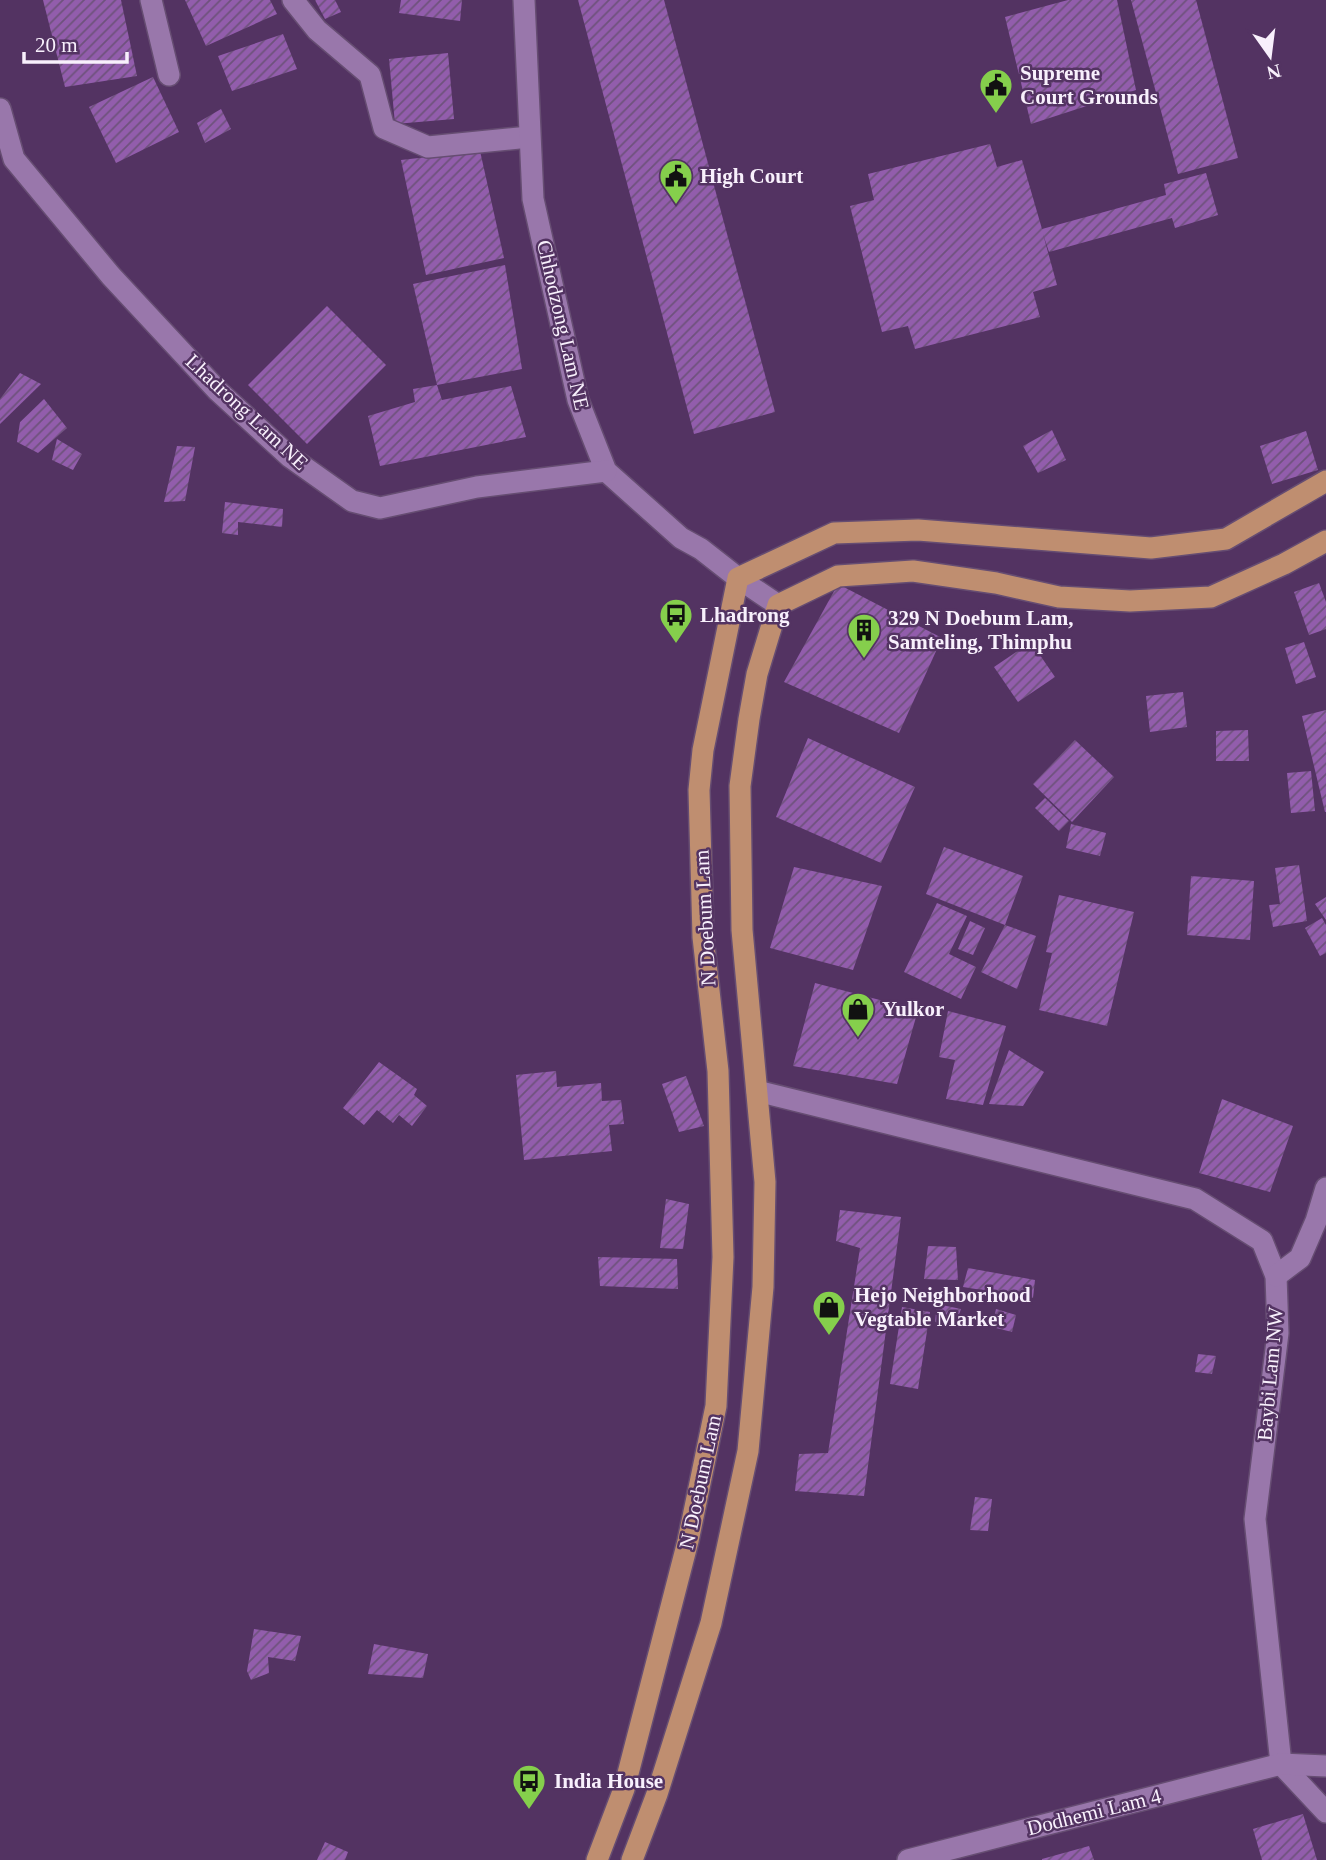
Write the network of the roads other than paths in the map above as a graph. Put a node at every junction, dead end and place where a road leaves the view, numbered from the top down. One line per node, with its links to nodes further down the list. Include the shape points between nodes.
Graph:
1 (151, 0): 4 (street)
2 (293, 0): 6 (street, via 317,30 370,75 384,128 428,147)
3 (524, 0): 6 (street, Chhodzong Lam NE)
4 (169, 75)
5 (0, 109): 7 (street, Lhadrong Lam NE, via 14,159 111,276 218,391 290,457 352,501 380,508 477,487)
6 (529, 137): 7 (street, Chhodzong Lam NE, via 533,199 578,400)
7 (606, 471): 10 (street, Chhodzong Lam NE, via 681,538)
8 (1326, 481): 10 (main road, via 1226,539 1151,548 918,530 834,533)
9 (1326, 541): 11 (main road, via 1211,597 1130,601 1059,597 913,571 838,576)
10 (738, 578): 11 (street, Chhodzong Lam NE); 18 (main road, N Doebum Lam, via 699,790 703,937 718,1071 723,1257 716,1406 688,1541 628,1776)
11 (778, 604): 12 (main road, N Doebum Lam, via 757,674 740,786 741,930)
12 (757, 1091): 14 (street, Baybi Lam NW, via 1195,1199 1262,1241); 19 (main road, N Doebum Lam, via 765,1182 764,1274 748,1451 711,1623)
13 (1326, 1188): 14 (street, via 1300,1258)
14 (1276, 1276): 15 (street, Baybi Lam NW, via 1278,1333 1255,1519)
15 (1281, 1764): 16 (street, Dodhemi Lam 4); 17 (street); 20 (street, Dodhemi Lam 4)
16 (1326, 1766)
17 (1326, 1812)
18 (597, 1860)
19 (632, 1860)
20 (908, 1860)

